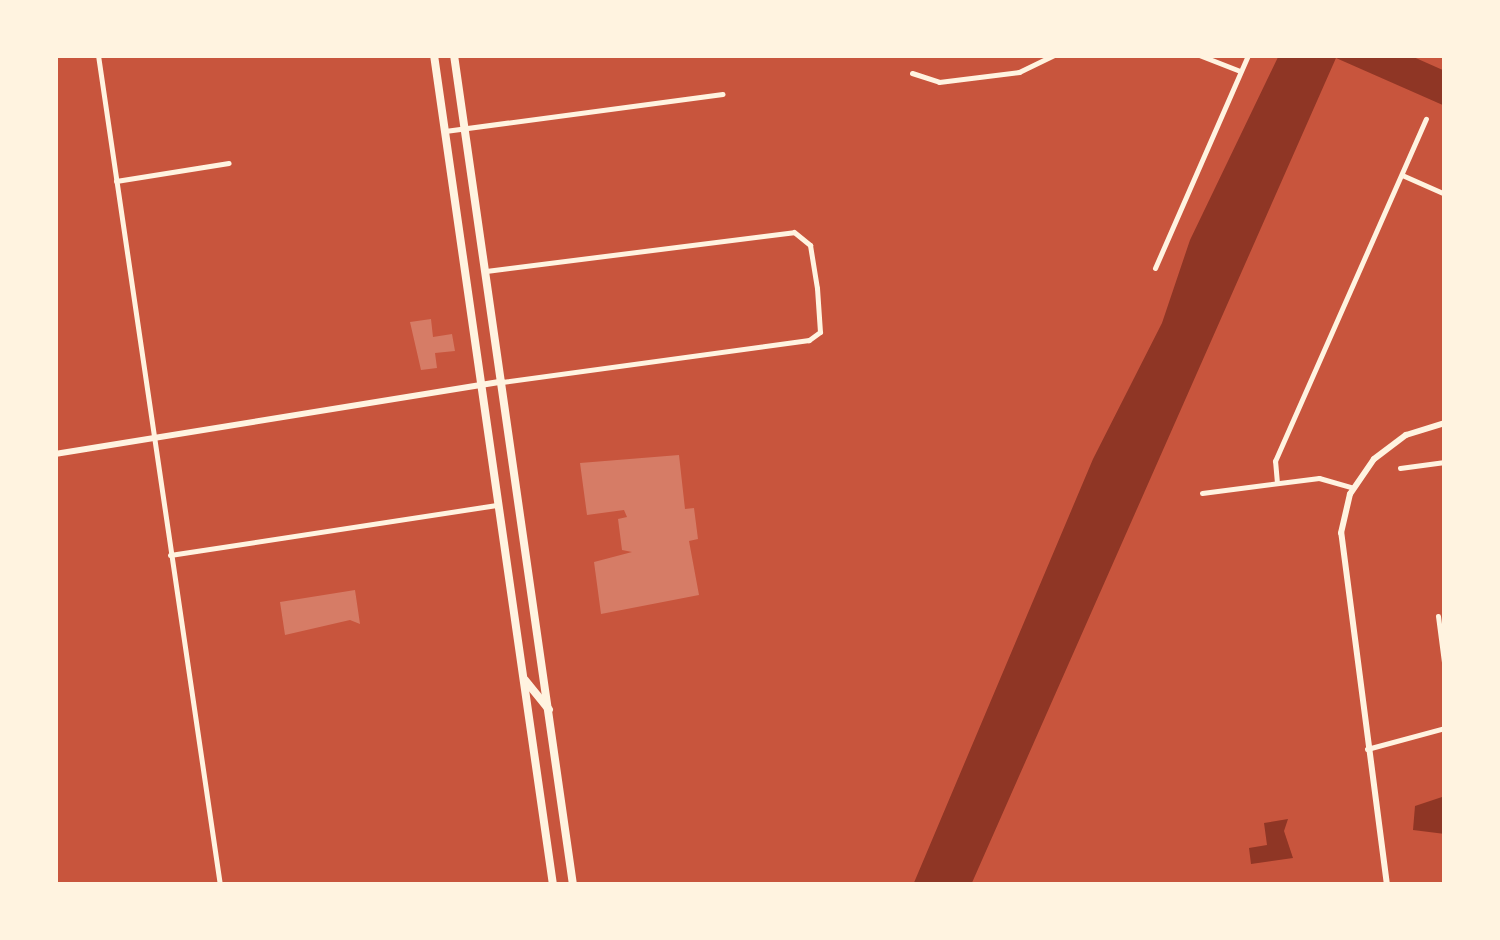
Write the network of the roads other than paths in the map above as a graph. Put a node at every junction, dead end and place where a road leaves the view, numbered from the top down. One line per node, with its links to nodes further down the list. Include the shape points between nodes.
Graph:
1 (98, 55): 15 (street)
2 (434, 55): 12 (main road)
3 (454, 55): 11 (main road)
4 (1054, 55): 8 (street, via 1030,70 987,76 939,82)
5 (1199, 55): 7 (street)
6 (1248, 55): 7 (street)
7 (1240, 72): 17 (street)
8 (912, 73)
9 (724, 94): 11 (street)
10 (1426, 119): 14 (street)
11 (465, 129): 12 (street); 18 (main road)
12 (445, 131): 20 (main road)
13 (229, 163): 15 (street)
14 (1402, 175): 16 (street); 26 (street, via 1275,461)
15 (116, 181): 22 (street)
16 (1445, 194)
17 (1154, 268)
18 (486, 271): 19 (main road); 19 (street, via 802,234 812,251 816,338)
19 (502, 382): 20 (street); 34 (main road)
20 (481, 386): 22 (street); 29 (main road)
21 (1445, 423): 27 (street, via 1395,442)
22 (152, 439): 23 (street); 30 (street)
23 (55, 454)
24 (1445, 462): 25 (street)
25 (1400, 468)
26 (1277, 483): 27 (street, via 1326,478); 28 (street)
27 (1353, 488): 36 (street, via 1340,546)
28 (1202, 493)
29 (499, 505): 30 (street); 33 (main road)
30 (170, 555): 38 (street)
31 (1438, 616): 32 (street)
32 (1445, 670)
33 (523, 676): 34 (main road); 39 (main road)
34 (549, 710): 37 (main road)
35 (1445, 728): 36 (street)
36 (1367, 749): 40 (street)
37 (573, 884): 39 (main road)
38 (220, 885)
39 (554, 885)
40 (1387, 885)

